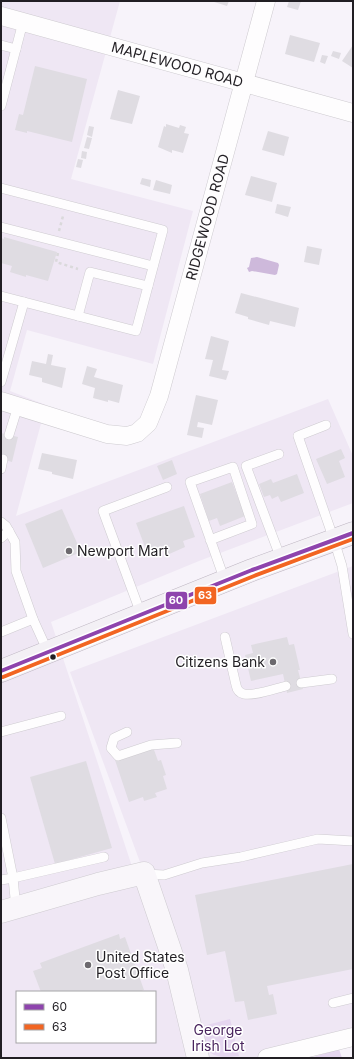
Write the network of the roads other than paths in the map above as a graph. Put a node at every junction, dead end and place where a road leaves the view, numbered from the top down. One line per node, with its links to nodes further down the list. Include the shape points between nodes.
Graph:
1 (266, 1): 6 (street, RIDGEWOOD ROAD)
2 (1, 16): 3 (street, MAPLEWOOD ROAD)
3 (23, 22): 5 (lane); 6 (street, MAPLEWOOD ROAD)
4 (1, 45): 5 (lane)
5 (16, 49): 7 (lane)
6 (243, 83): 8 (street, MAPLEWOOD ROAD); 18 (street, RIDGEWOOD ROAD, via 151,418 137,433 127,436 107,434)
7 (1, 106)
8 (353, 113)
9 (1, 188): 11 (lane, via 162,230)
10 (1, 227): 11 (lane)
11 (153, 266): 12 (lane)
12 (148, 286): 15 (lane, via 90,272); 15 (lane, via 136,331)
13 (1, 296): 14 (lane)
14 (24, 302): 15 (lane); 16 (lane)
15 (78, 316)
16 (5, 353): 17 (lane)
17 (1, 382)
18 (9, 403): 20 (lane)
19 (326, 425): 27 (lane, via 298,436)
20 (10, 435)
21 (279, 454): 30 (lane, via 246,466)
22 (3, 459): 23 (lane)
23 (1, 469)
24 (167, 487): 32 (lane, via 104,511)
25 (1, 522): 26 (lane)
26 (10, 531): 28 (lane); 33 (lane, via 15,542 16,571)
27 (344, 536): 30 (main road); 35 (lane, via 343,572)
28 (1, 538)
29 (210, 540): 29 (lane, via 190,482 233,467 252,524); 31 (lane)
30 (282, 559): 31 (main road)
31 (225, 581): 32 (main road)
32 (141, 615): 37 (main road)
33 (33, 619): 34 (lane); 37 (lane)
34 (1, 632)
35 (353, 634)
36 (225, 637): 41 (lane, via 236,685 240,692 253,694)
37 (48, 652): 38 (main road)
38 (1, 671)
39 (332, 679): 40 (lane)
40 (301, 683)
41 (286, 686)
42 (61, 716): 43 (lane)
43 (1, 732)
44 (127, 732): 45 (lane, via 114,738 111,748 118,756 151,745)
45 (177, 743)
46 (1, 818): 48 (lane)
47 (353, 841): 50 (lane, via 318,839 241,857 202,863 164,875)
48 (4, 844): 51 (lane)
49 (104, 857): 51 (lane)
50 (144, 874): 53 (street, via 98,884); 57 (street, via 177,970)
51 (13, 878): 52 (lane); 53 (lane)
52 (1, 880)
53 (9, 910)
54 (353, 998): 55 (lane)
55 (333, 1003)
56 (353, 1037): 58 (street)
57 (198, 1058)
58 (267, 1058)

